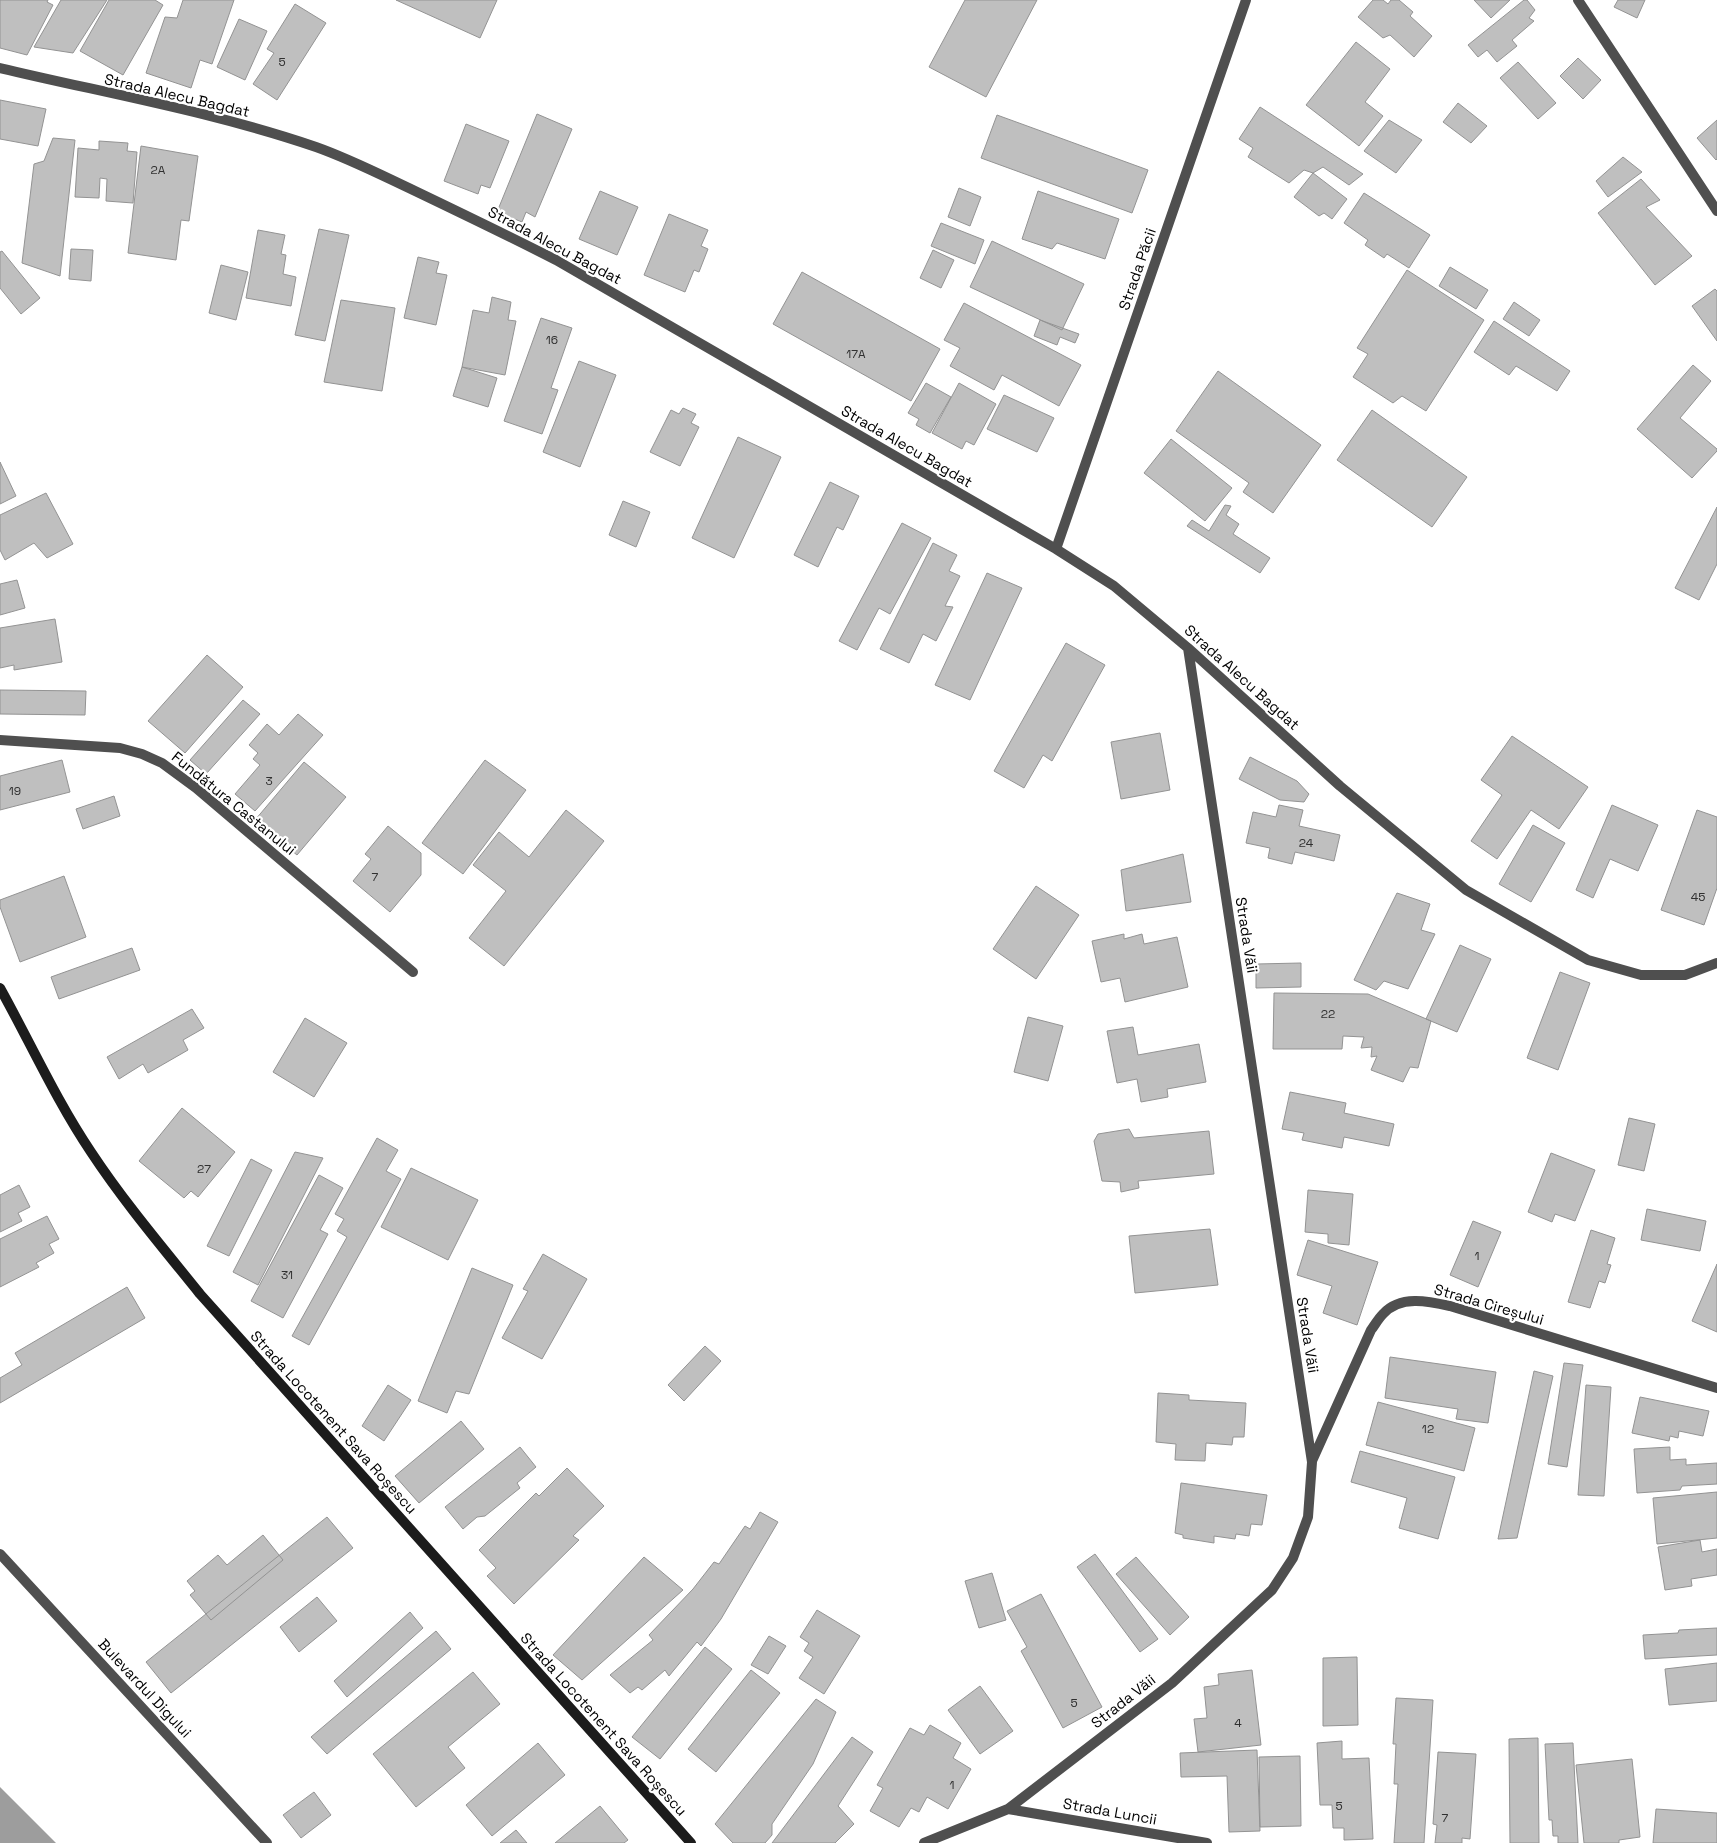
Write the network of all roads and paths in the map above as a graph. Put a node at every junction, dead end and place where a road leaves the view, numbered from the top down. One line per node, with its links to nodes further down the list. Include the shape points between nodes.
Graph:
1 (1246, 0): 5 (street, Strada Păcii)
2 (1578, 0): 4 (street)
3 (0, 68): 5 (street, Strada Alecu Bagdat, via 259,130 349,160 556,260)
4 (1717, 211)
5 (1056, 549): 6 (street, Strada Alecu Bagdat, via 1114,586)
6 (1188, 648): 8 (street, Strada Alecu Bagdat, via 1340,786 1466,890 1588,960 1641,975 1684,975); 12 (street, Strada Văii)
7 (0, 740): 9 (street, Fundătura Castanului, via 120,748 162,763 196,788)
8 (1717, 963)
9 (412, 972)
10 (0, 988): 16 (street, Strada Locotenent Sava Roșescu, via 90,1151 160,1245 200,1294)
11 (1717, 1388): 12 (street, Strada Cireșului, via 1450,1306 1425,1301 1399,1303 1384,1312 1371,1330)
12 (1312, 1462): 14 (street, Strada Văii, via 1308,1517 1293,1558 1272,1590 1172,1683)
13 (0, 1554): 15 (street, Bulevardul Digului)
14 (1008, 1809): 17 (street, Strada Văii); 18 (street, Strada Luncii)
15 (267, 1843)
16 (691, 1843)
17 (924, 1843)
18 (1207, 1843)

